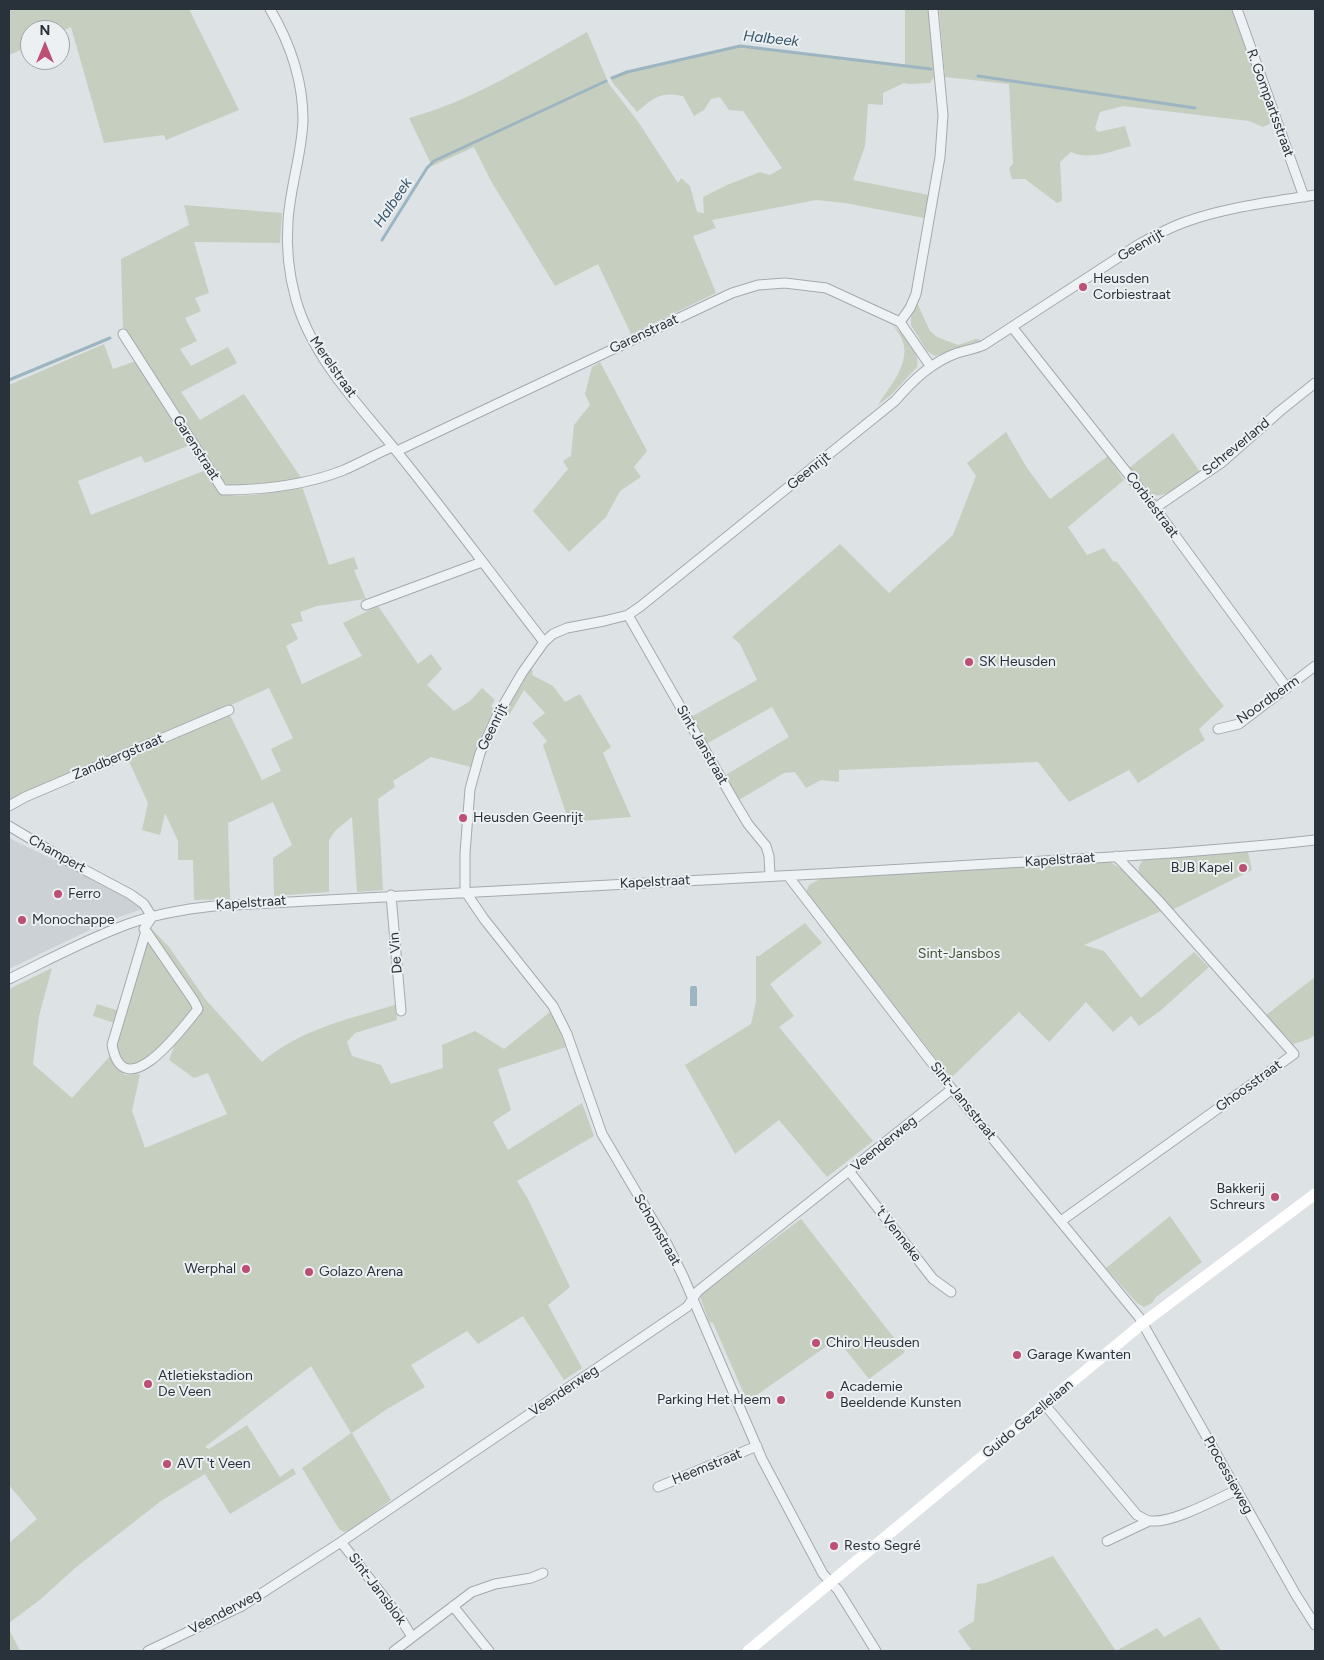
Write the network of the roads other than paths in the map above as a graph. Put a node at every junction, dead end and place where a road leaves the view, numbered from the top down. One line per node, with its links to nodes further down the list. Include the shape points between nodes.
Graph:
1 (270, 9): 11 (street, Merelstraat, via 294,60 302,98 301,141 287,233 289,267 296,300 328,366)
2 (933, 9): 6 (street, via 943,115 940,157 916,294)
3 (1237, 9): 5 (street, R. Gompartsstraat)
4 (1315, 195): 5 (street, Geenrijt)
5 (1304, 197): 7 (street, Geenrijt, via 1223,211 1156,235)
6 (900, 322): 9 (street); 11 (street, Garenstraat, via 826,288 785,283 758,285 732,293)
7 (1012, 327): 9 (street, Geenrijt, via 984,345); 12 (street, Corbiestraat)
8 (123, 334): 11 (street, Garenstraat, via 223,490 250,490 304,482)
9 (931, 366): 15 (street, Geenrijt, via 888,407 656,595)
10 (1315, 383): 12 (street, Schreverland, via 1221,463)
11 (394, 449): 13 (street, Merelstraat)
12 (1155, 508): 18 (street, Corbiestraat)
13 (482, 562): 14 (street); 16 (street, Merelstraat)
14 (366, 606)
15 (628, 614): 16 (street, Geenrijt, via 567,628); 25 (street, Sint-Janstraat, via 733,799 766,846)
16 (544, 642): 27 (street, Geenrijt, via 522,672 480,754 470,789)
17 (1315, 666): 18 (street, Noordberm)
18 (1286, 688): 20 (street, Noordberm, via 1239,724)
19 (229, 710): 21 (street, Zandbergstraat)
20 (1218, 729)
21 (9, 806)
22 (9, 826): 29 (street, Champert, via 130,894 144,904)
23 (1315, 840): 24 (street, Kapelstraat)
24 (1116, 856): 26 (street, Kapelstraat); 36 (street, Ghoosstraat, via 1294,1054)
25 (770, 876): 26 (street, Kapelstraat); 27 (street, Kapelstraat)
26 (788, 876): 33 (street, Sint-Jansstraat)
27 (465, 890): 28 (street, Kapelstraat); 38 (street, Schomstraat, via 553,1006 567,1034 602,1134)
28 (390, 895): 29 (street, Kapelstraat, via 214,906); 32 (street, De Vin)
29 (152, 917): 30 (street, via 144,929); 31 (street, Kapelstraat, via 98,936)
30 (146, 931): 30 (street, via 198,1009 175,1039 143,1067 134,1070 122,1066 116,1059 112,1044)
31 (9, 979)
32 (401, 1011)
33 (952, 1089): 34 (street, Veenderweg); 36 (street, Sint-Jansstraat)
34 (849, 1171): 37 (street, 't Venneke, via 933,1279); 38 (street, Veenderweg, via 698,1291)
35 (1315, 1194): 39 (main road, Guido Gezellelaan)
36 (1062, 1221): 39 (street, Sint-Jansstraat)
37 (951, 1292)
38 (694, 1298): 41 (street, Schomstraat); 46 (street, Veenderweg, via 687,1307)
39 (1143, 1323): 40 (main road, Guido Gezellelaan); 43 (street, Processieweg)
40 (1045, 1405): 44 (street, via 1137,1515); 48 (main road, Guido Gezellelaan)
41 (757, 1446): 42 (street, Heemstraat); 48 (street, Schomstraat, via 823,1574)
42 (658, 1487)
43 (1237, 1490): 44 (street, via 1180,1515); 50 (street, Processieweg)
44 (1149, 1521): 45 (street)
45 (1107, 1541)
46 (341, 1542): 51 (street, Sint-Jansblok); 52 (street, Veenderweg, via 242,1606)
47 (543, 1573): 49 (street, Sint-Jansblok, via 521,1581 483,1587)
48 (831, 1582): 55 (main road, Guido Gezellelaan); 56 (street, Schomstraat)
49 (453, 1606): 51 (street, Sint-Jansblok); 54 (street)
50 (1315, 1625)
51 (412, 1637): 53 (street, Sint-Jansblok)
52 (148, 1651)
53 (394, 1651)
54 (489, 1651)
55 (748, 1651)
56 (876, 1651)

